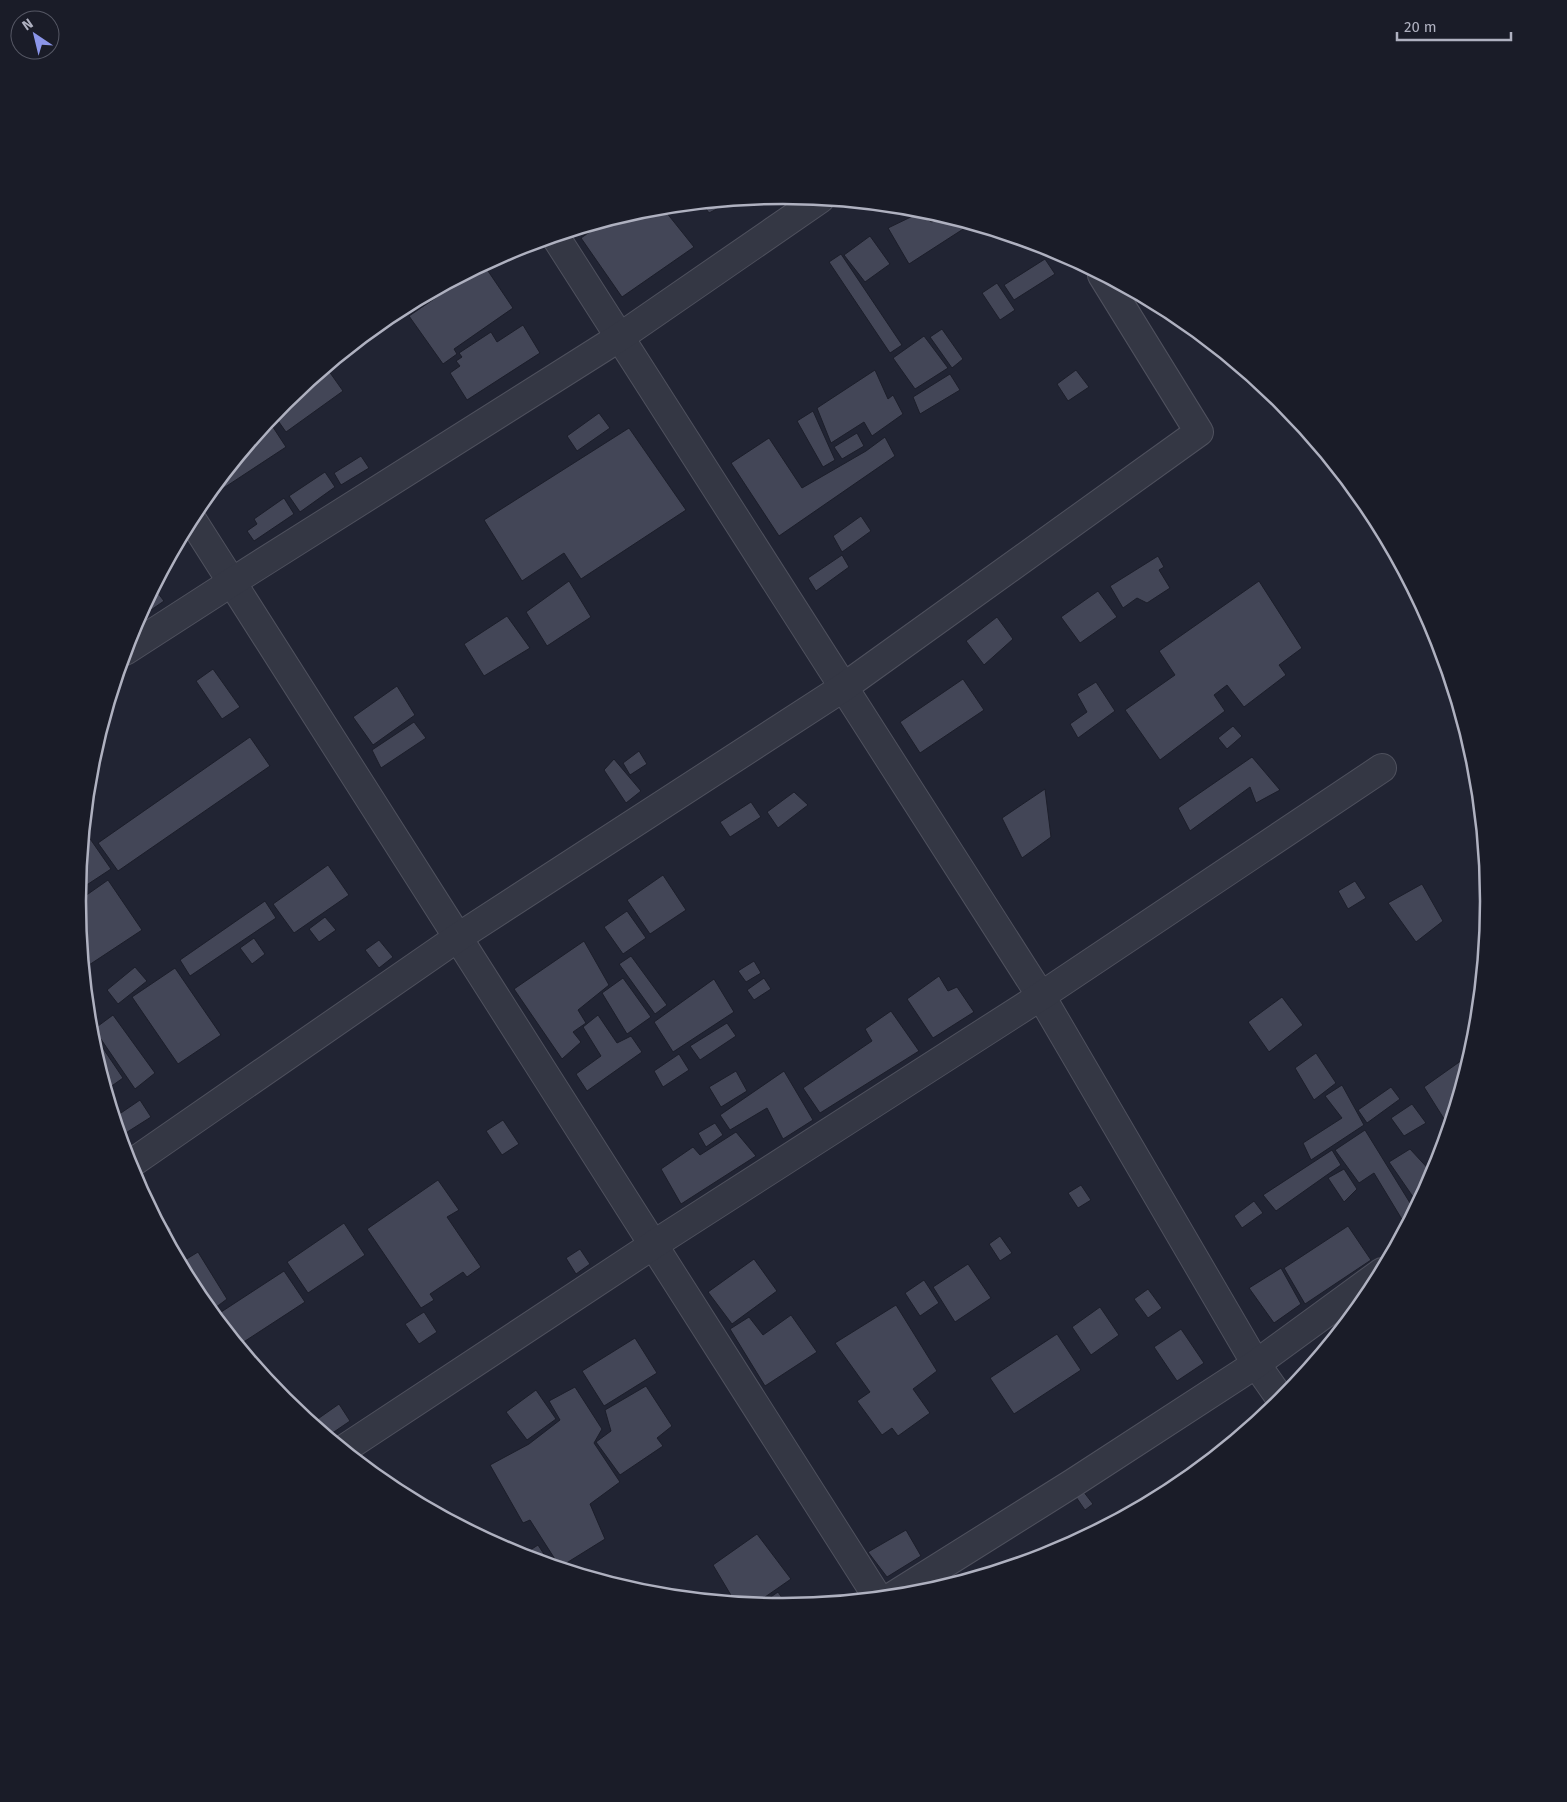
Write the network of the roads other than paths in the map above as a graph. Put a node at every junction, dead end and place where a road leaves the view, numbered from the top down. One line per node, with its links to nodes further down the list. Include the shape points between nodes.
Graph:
1 (811, 205): 4 (street)
2 (558, 241): 4 (street)
3 (1109, 285): 8 (street, via 1199,432)
4 (620, 337): 6 (street); 8 (street)
5 (197, 526): 6 (street)
6 (232, 582): 7 (street); 10 (street)
7 (135, 644)
8 (844, 687): 10 (street); 11 (street)
9 (1382, 768): 11 (street)
10 (457, 938): 12 (street); 13 (street)
11 (1042, 996): 13 (street); 15 (street)
12 (137, 1161)
13 (653, 1246): 17 (street); 19 (street)
14 (1365, 1284): 15 (street)
15 (1256, 1364): 16 (street); 18 (street)
16 (1277, 1394)
17 (349, 1446)
18 (907, 1587)
19 (874, 1592)

